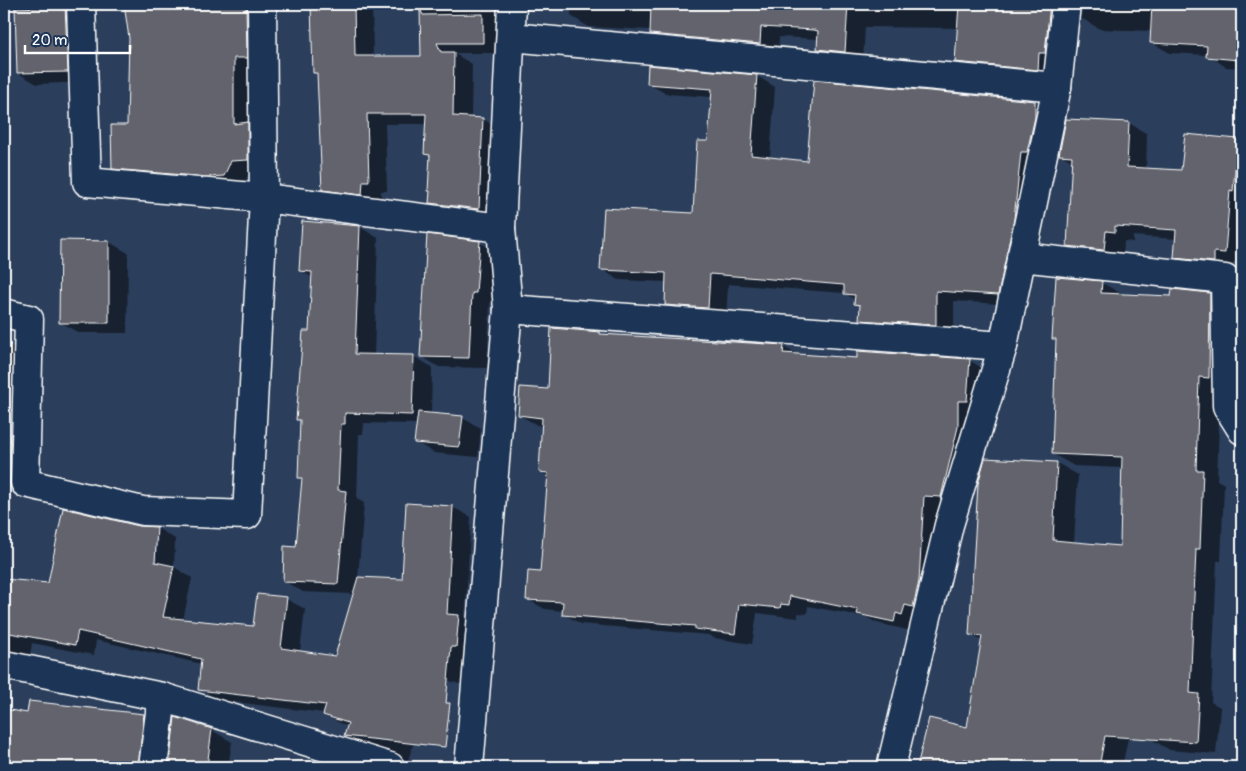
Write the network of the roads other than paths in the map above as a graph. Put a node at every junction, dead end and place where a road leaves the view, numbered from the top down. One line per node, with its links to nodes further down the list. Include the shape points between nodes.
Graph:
1 (81, 4): 7 (street, via 87,182)
2 (262, 4): 7 (street)
3 (512, 4): 5 (street)
4 (1066, 4): 6 (street)
5 (511, 37): 6 (street); 8 (street)
6 (1057, 87): 9 (street)
7 (264, 198): 8 (street); 11 (street, via 247,515 143,512 25,483 29,319)
8 (501, 228): 10 (street)
9 (1021, 257): 12 (street); 13 (street, via 1224,279 1227,406)
10 (508, 309): 12 (street); 18 (street)
11 (4, 313)
12 (1003, 346): 19 (street, via 949,525)
13 (1242, 430)
14 (4, 665): 15 (street)
15 (162, 697): 16 (street); 17 (street)
16 (153, 767)
17 (390, 767)
18 (469, 767)
19 (891, 767)

